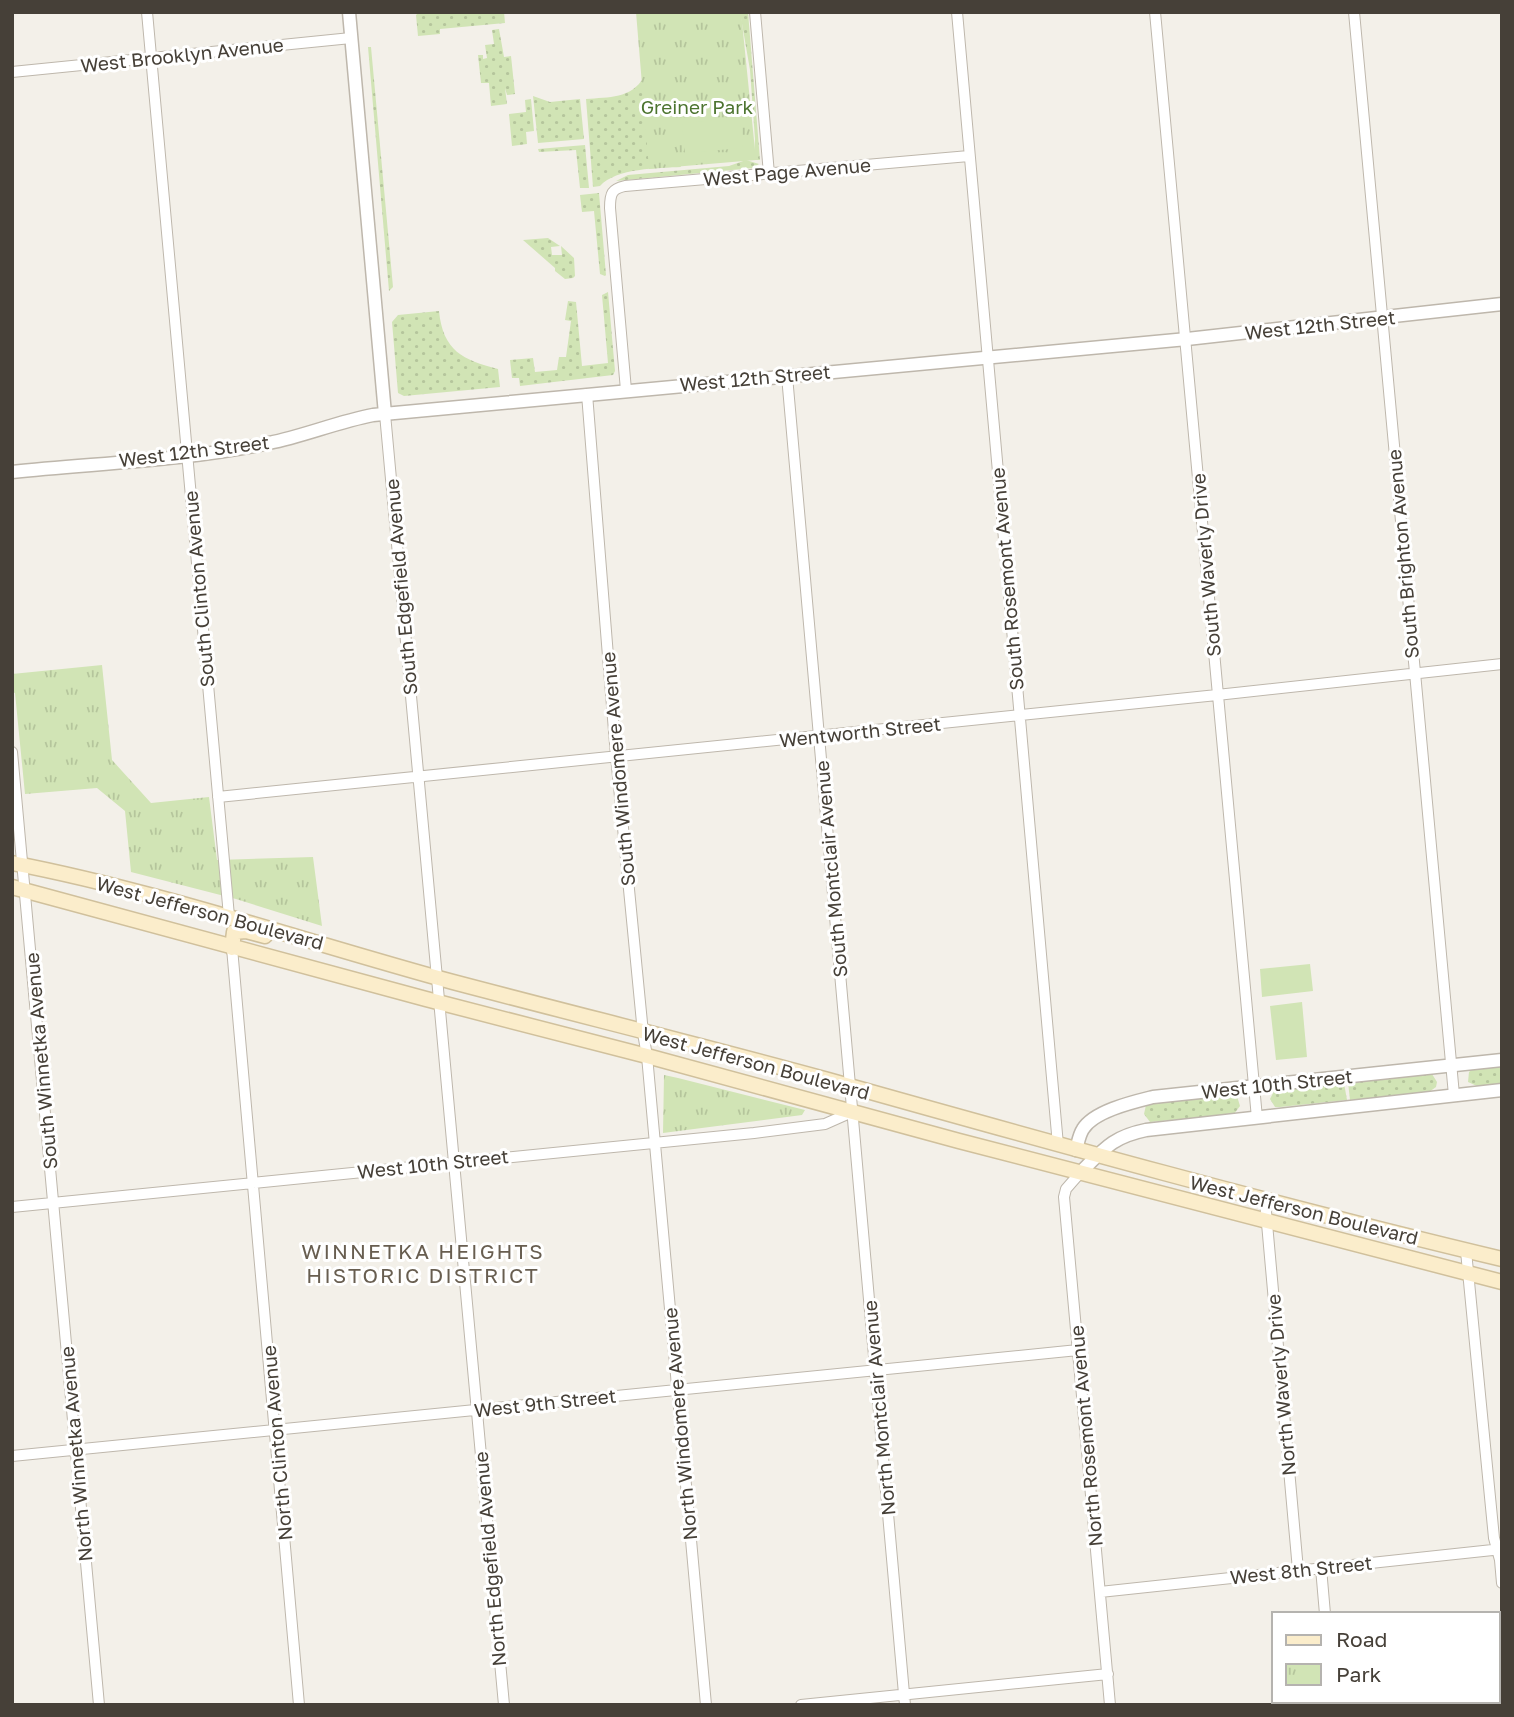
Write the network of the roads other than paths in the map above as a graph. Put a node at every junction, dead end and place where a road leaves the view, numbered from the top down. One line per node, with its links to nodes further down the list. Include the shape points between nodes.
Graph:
1 (147, 12): 8 (street, South Clinton Avenue)
2 (349, 12): 7 (street, South Edgefield Avenue)
3 (755, 12): 11 (street)
4 (957, 12): 10 (street, South Rosemont Avenue)
5 (1155, 12): 14 (street, South Waverly Drive)
6 (1354, 12): 13 (street, South Brighton Avenue)
7 (351, 38): 8 (street, West Brooklyn Avenue); 19 (street, South Edgefield Avenue)
8 (152, 58): 9 (street, West Brooklyn Avenue); 20 (street, South Clinton Avenue)
9 (12, 72)
10 (969, 156): 11 (street, West Page Avenue); 15 (street, South Rosemont Avenue)
11 (769, 174): 17 (street, West Page Avenue, via 625,186 610,195)
12 (1502, 304): 13 (street, West 12th Street)
13 (1380, 318): 14 (street, West 12th Street); 23 (street, South Brighton Avenue)
14 (1187, 339): 15 (street, West 12th Street); 24 (street, South Waverly Drive)
15 (986, 357): 16 (street, West 12th Street); 25 (street, South Rosemont Avenue)
16 (787, 376): 17 (street, West 12th Street); 26 (street, South Montclair Avenue)
17 (626, 390): 18 (street, West 12th Street)
18 (587, 394): 19 (street, West 12th Street); 28 (street, South Windomere Avenue)
19 (385, 414): 20 (street, West 12th Street, via 342,421 271,443); 29 (street, South Edgefield Avenue)
20 (186, 455): 21 (street, West 12th Street); 30 (street, South Clinton Avenue)
21 (12, 472)
22 (1502, 664): 23 (street, Wentworth Street)
23 (1414, 674): 24 (street, Wentworth Street); 41 (street, South Brighton Avenue)
24 (1217, 695): 25 (street, Wentworth Street); 43 (street, South Waverly Drive)
25 (1020, 715): 26 (street, Wentworth Street); 49 (street, South Rosemont Avenue)
26 (820, 736): 28 (street, Wentworth Street); 42 (street, South Montclair Avenue)
27 (12, 752): 31 (street, South Winnetka Avenue)
28 (616, 757): 29 (street, Wentworth Street); 38 (street, South Windomere Avenue)
29 (419, 777): 30 (street, Wentworth Street); 36 (street, South Edgefield Avenue)
30 (218, 797): 33 (street, South Clinton Avenue)
31 (17, 864): 32 (street, South Winnetka Avenue); 33 (main road, West Jefferson Boulevard)
32 (19, 888): 35 (main road, West Jefferson Boulevard); 56 (street, South Winnetka Avenue)
33 (229, 915): 34 (main road, West Jefferson Boulevard)
34 (321, 942): 35 (main road, via 302,945 247,931 234,932); 36 (main road, West Jefferson Boulevard)
35 (232, 947): 37 (main road, West Jefferson Boulevard); 54 (street)
36 (436, 977): 37 (street, South Edgefield Avenue); 38 (main road, West Jefferson Boulevard)
37 (438, 1002): 39 (main road, West Jefferson Boulevard); 52 (street, South Edgefield Avenue)
38 (643, 1032): 39 (street, South Windomere Avenue); 42 (main road, West Jefferson Boulevard)
39 (647, 1056): 46 (main road, West Jefferson Boulevard); 48 (street, South Windomere Avenue)
40 (1502, 1060): 41 (street, West 10th Street)
41 (1450, 1065): 43 (street, West 10th Street); 45 (street, South Brighton Avenue)
42 (850, 1087): 46 (street, South Montclair Avenue); 49 (main road, West Jefferson Boulevard)
43 (1253, 1087): 47 (street, South Waverly Drive); 50 (street, West 10th Street, via 1153,1097 1117,1107 1087,1123)
44 (1502, 1090): 45 (street, West 10th Street)
45 (1454, 1096): 47 (street, West 10th Street)
46 (852, 1112): 48 (street, West 10th Street, via 825,1124); 53 (main road, West Jefferson Boulevard); 64 (street, North Montclair Avenue)
47 (1257, 1118): 51 (street, West 10th Street, via 1125,1134)
48 (655, 1143): 52 (street, West 10th Street); 65 (street, North Windomere Avenue)
49 (1058, 1145): 50 (main road, West Jefferson Boulevard)
50 (1076, 1150): 51 (main road, West Jefferson Boulevard)
51 (1098, 1155): 53 (street, West 10th Street); 55 (main road, West Jefferson Boulevard)
52 (454, 1162): 54 (street, West 10th Street); 66 (street, North Edgefield Avenue)
53 (1080, 1173): 58 (main road, West Jefferson Boulevard); 63 (street, North Rosemont Avenue, via 1064,1197)
54 (254, 1182): 56 (street, West 10th Street); 67 (street, North Clinton Avenue)
55 (1265, 1201): 58 (street, North Waverly Drive); 59 (main road, West Jefferson Boulevard)
56 (54, 1203): 57 (street, West 10th Street); 68 (street, North Winnetka Avenue)
57 (12, 1207)
58 (1266, 1222): 61 (main road, West Jefferson Boulevard); 72 (street, North Waverly Drive)
59 (1466, 1251): 60 (main road, West Jefferson Boulevard); 61 (street)
60 (1502, 1259)
61 (1469, 1274): 62 (main road, West Jefferson Boulevard); 70 (street, via 1494,1538)
62 (1502, 1282)
63 (1078, 1350): 64 (street, West 9th Street); 74 (street, North Rosemont Avenue)
64 (875, 1370): 65 (street, West 9th Street); 77 (street, North Montclair Avenue)
65 (676, 1390): 66 (street, West 9th Street); 81 (street, North Windomere Avenue)
66 (475, 1411): 67 (street, West 9th Street); 80 (street, North Edgefield Avenue)
67 (276, 1432): 68 (street, West 9th Street); 79 (street, North Clinton Avenue)
68 (75, 1450): 69 (street, West 9th Street); 78 (street, North Winnetka Avenue)
69 (12, 1456)
70 (1499, 1549): 71 (street, West 8th Street); 73 (street)
71 (1321, 1568): 72 (street, West 8th Street); 75 (street)
72 (1298, 1570): 74 (street, West 8th Street)
73 (1502, 1583)
74 (1100, 1592): 76 (street, North Rosemont Avenue)
75 (1325, 1612)
76 (1108, 1674): 77 (street); 83 (street, North Rosemont Avenue)
77 (905, 1700): 82 (street)
78 (99, 1705)
79 (299, 1705)
80 (504, 1705)
81 (706, 1705)
82 (801, 1705)
83 (1110, 1705)

